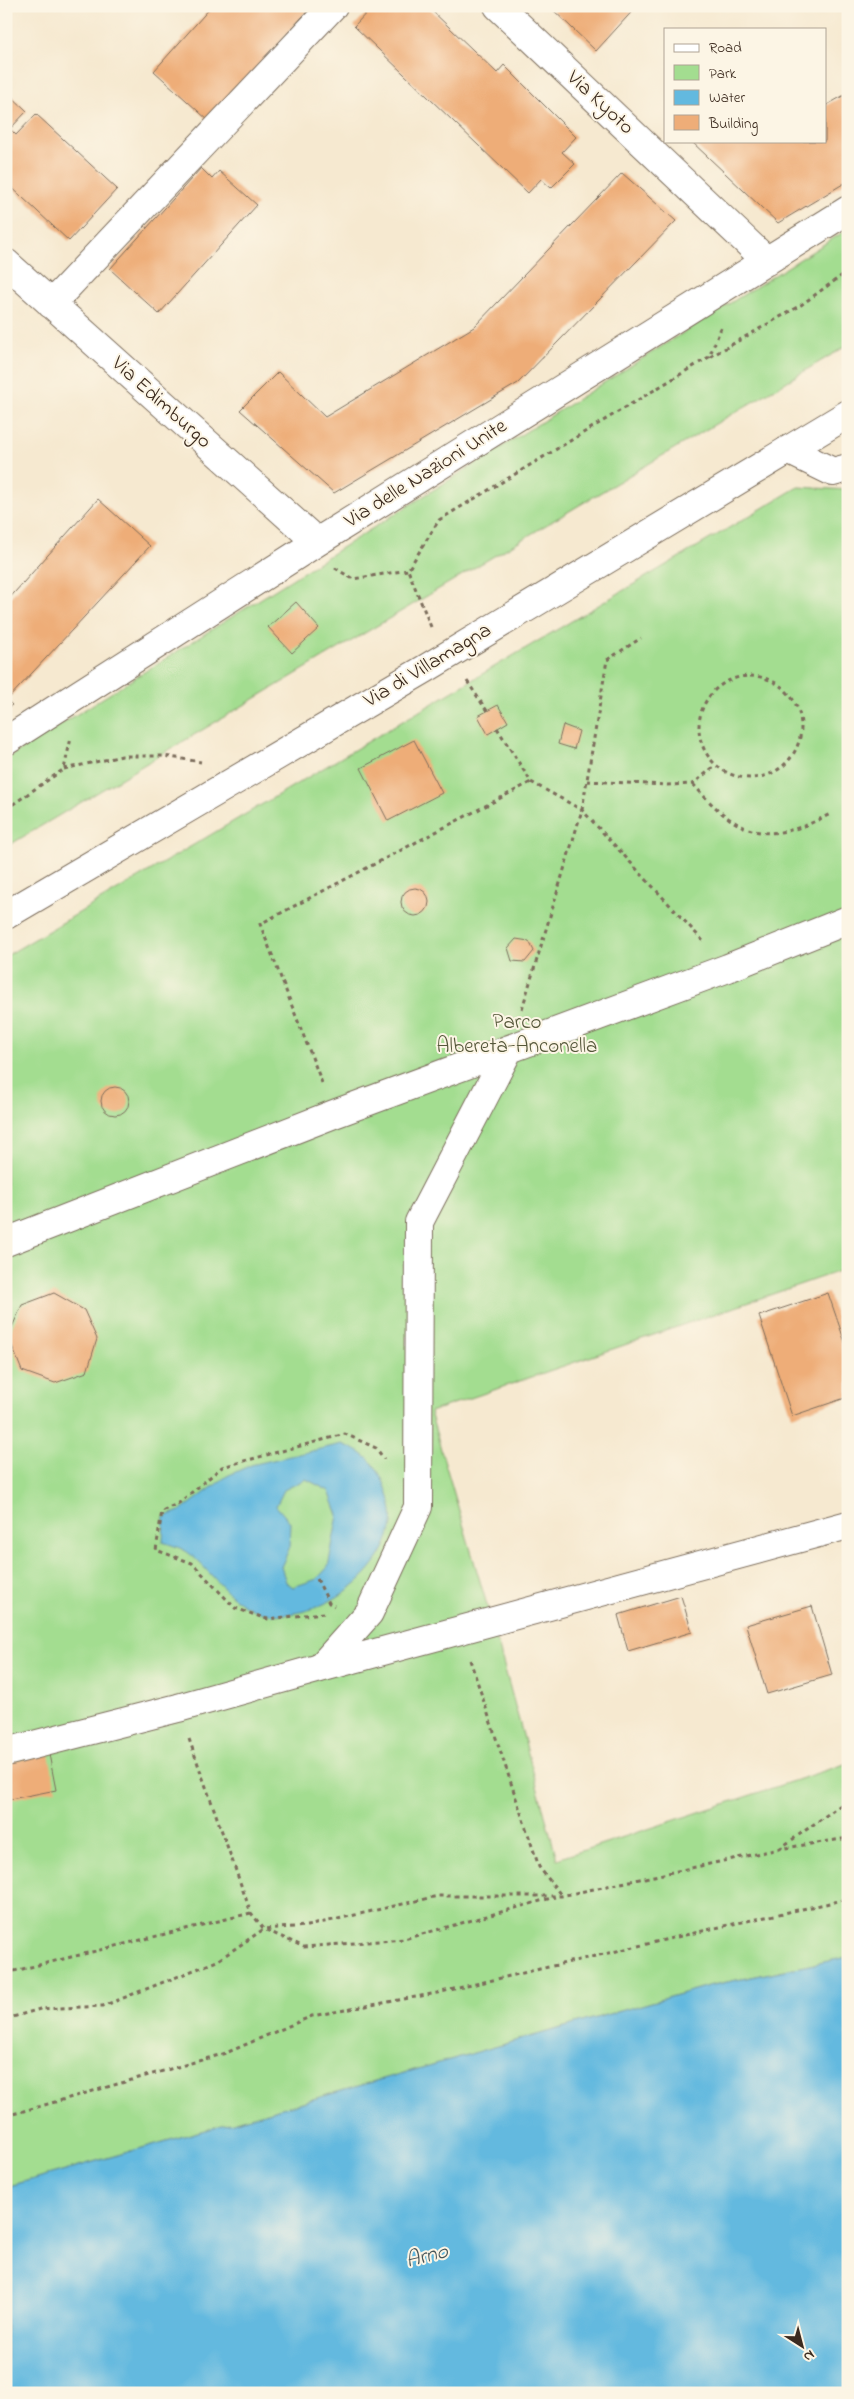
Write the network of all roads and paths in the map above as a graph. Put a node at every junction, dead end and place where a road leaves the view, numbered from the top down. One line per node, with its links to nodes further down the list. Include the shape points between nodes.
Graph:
1 (332, 6): 7 (street)
2 (498, 6): 4 (street, Via Kyoto)
3 (848, 210): 4 (street, Via delle Nazioni Unite)
4 (767, 261): 13 (street, Via delle Nazioni Unite)
5 (6, 263): 7 (street, Via Edimburgo)
6 (848, 271): 9 (path, via 801,305)
7 (51, 304): 13 (street, Via Edimburgo)
8 (724, 320): 9 (path)
9 (710, 357): 14 (path, via 439,520)
10 (848, 414): 11 (street, Via di Villamagna)
11 (788, 450): 12 (street, via 833,472); 31 (street, Via di Villamagna, via 425,669)
12 (848, 468)
13 (323, 553): 14 (path, via 353,579); 21 (street, Via delle Nazioni Unite)
14 (408, 570): 15 (path)
15 (431, 627)
16 (641, 638): 25 (path, via 607,660)
17 (466, 680): 18 (path)
18 (487, 711)
19 (497, 728): 26 (path)
20 (70, 729): 24 (path)
21 (6, 741)
22 (202, 763): 24 (path, via 164,756 122,756)
23 (716, 765): 23 (path, via 708,758 701,742 699,725 702,708 712,693 726,682 742,676 775,682 797,706 800,739 794,754 783,767 753,779 737,777); 27 (path)
24 (64, 769): 28 (path)
25 (587, 781): 27 (path); 29 (path)
26 (531, 782): 29 (path); 35 (path, via 260,924)
27 (693, 784): 30 (path, via 714,808 733,823 766,834 786,833)
28 (6, 809)
29 (582, 810): 33 (path); 34 (path)
30 (832, 813)
31 (6, 915)
32 (848, 920): 33 (street)
33 (728, 968): 34 (street)
34 (509, 1049): 35 (street); 40 (street, via 419,1222 418,1506)
35 (334, 1114): 36 (street)
36 (6, 1242)
37 (386, 1463): 40 (path, via 376,1448 345,1434 222,1468 179,1503 162,1511 156,1550 192,1563 235,1608 267,1619 321,1614)
38 (848, 1525): 42 (street)
39 (317, 1580): 41 (path)
40 (374, 1598): 43 (street, via 369,1613)
41 (329, 1603)
42 (460, 1630): 43 (street); 49 (path, via 539,1867)
43 (320, 1668): 44 (street)
44 (178, 1708): 45 (street); 51 (path)
45 (6, 1752)
46 (848, 1800): 48 (path)
47 (848, 1838): 48 (path)
48 (779, 1849): 49 (path)
49 (561, 1896): 52 (path, via 438,1896 307,1926); 52 (path, via 404,1939 304,1947)
50 (848, 1900): 55 (path, via 437,1993 312,2016 226,2053)
51 (250, 1913): 52 (path); 53 (path)
52 (264, 1929): 54 (path, via 217,1961 103,2006 40,2009)
53 (6, 1973)
54 (6, 2018)
55 (6, 2116)

